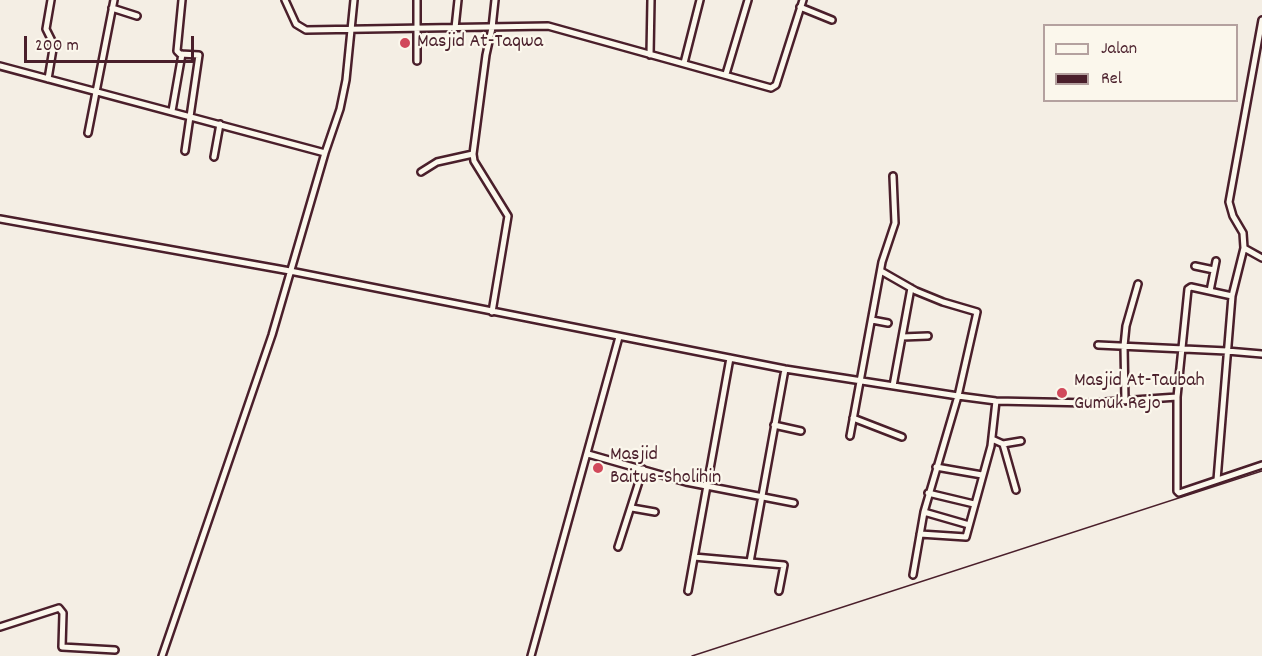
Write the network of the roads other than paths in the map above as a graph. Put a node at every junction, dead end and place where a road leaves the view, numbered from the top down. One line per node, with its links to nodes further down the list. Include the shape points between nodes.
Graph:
1 (51, 0): 28 (street, via 46,29 53,49)
2 (114, 0): 14 (street)
3 (182, 0): 22 (street, via 177,48)
4 (285, 0): 21 (street, via 302,28)
5 (354, 0): 21 (street)
6 (417, 0): 20 (street)
7 (458, 0): 18 (street)
8 (495, 0): 19 (street)
9 (651, 0): 23 (street)
10 (700, 0): 25 (street)
11 (748, 0): 27 (street)
12 (803, 0): 13 (street)
13 (800, 7): 16 (street); 27 (street, via 774,87)
14 (112, 8): 15 (street); 29 (street)
15 (137, 16)
16 (832, 20)
17 (1262, 20): 41 (street, via 1229,195 1230,208 1243,233)
18 (456, 28): 19 (street); 20 (street)
19 (492, 28): 23 (street, via 548,26); 36 (street)
20 (418, 29): 21 (street); 24 (street)
21 (352, 30): 35 (street, via 344,93)
22 (182, 54): 30 (street); 31 (street, via 199,55)
23 (650, 56): 25 (street)
24 (417, 61)
25 (684, 63): 27 (street)
26 (0, 66): 28 (street)
27 (726, 74)
28 (48, 79): 29 (street)
29 (97, 92): 30 (street); 33 (street)
30 (172, 111): 31 (street)
31 (191, 116): 32 (street); 34 (street)
32 (220, 124): 35 (street); 37 (street)
33 (88, 133)
34 (185, 152)
35 (325, 153): 46 (street)
36 (473, 154): 38 (street, via 437,162); 52 (street, via 508,216)
37 (214, 157)
38 (421, 172)
39 (893, 176): 47 (street, via 895,223)
40 (0, 219): 46 (street)
41 (1244, 248): 42 (street); 51 (street)
42 (1262, 258)
43 (1216, 261): 45 (street)
44 (1195, 266): 45 (street)
45 (1214, 270): 50 (street)
46 (290, 271): 52 (street); 106 (street)
47 (881, 271): 49 (street); 53 (street)
48 (1138, 284): 59 (street, via 1127,319)
49 (910, 288): 57 (street); 67 (street, via 977,312)
50 (1210, 291): 51 (street); 60 (street, via 1189,288)
51 (1232, 300): 61 (street)
52 (492, 312): 56 (street)
53 (872, 320): 54 (street); 65 (street)
54 (888, 323)
55 (928, 336): 57 (street)
56 (620, 337): 63 (street); 79 (street)
57 (902, 337): 66 (street)
58 (1098, 345): 59 (street)
59 (1124, 346): 60 (street); 70 (street)
60 (1182, 349): 61 (street); 68 (street)
61 (1227, 351): 62 (street); 84 (street)
62 (1262, 354)
63 (730, 358): 64 (street); 85 (street)
64 (785, 369): 65 (street); 72 (street)
65 (860, 381): 66 (street); 71 (street)
66 (893, 386): 67 (street)
67 (958, 396): 69 (street); 81 (street)
68 (1177, 398): 70 (street); 84 (street, via 1177,491)
69 (996, 401): 70 (street); 76 (street)
70 (1125, 401)
71 (854, 418): 74 (street); 75 (street)
72 (774, 425): 73 (street); 88 (street)
73 (801, 431)
74 (850, 436)
75 (902, 436)
76 (992, 439): 78 (street); 83 (street)
77 (1021, 441): 78 (street)
78 (1004, 444): 86 (street)
79 (588, 454): 82 (street); 107 (street)
80 (1262, 465): 84 (street)
81 (936, 467): 83 (street); 87 (street)
82 (643, 469): 85 (street); 91 (street)
83 (982, 475): 90 (street)
84 (1217, 480)
85 (706, 485): 88 (street); 97 (street)
86 (1016, 490)
87 (928, 493): 90 (street); 93 (street)
88 (761, 496): 89 (street); 98 (street)
89 (794, 503)
90 (974, 504): 94 (street)
91 (632, 508): 92 (street); 96 (street)
92 (654, 512)
93 (924, 512): 94 (street); 95 (street)
94 (969, 525): 95 (street, via 964,538)
95 (920, 534): 99 (street)
96 (618, 547)
97 (694, 557): 98 (street); 100 (street)
98 (750, 562): 101 (street, via 784,566)
99 (914, 575)
100 (688, 591)
101 (779, 591)
102 (0, 627): 103 (street, via 59,608 63,613)
103 (62, 647): 104 (street); 105 (street)
104 (115, 650)
105 (60, 656)
106 (162, 656)
107 (531, 656)

